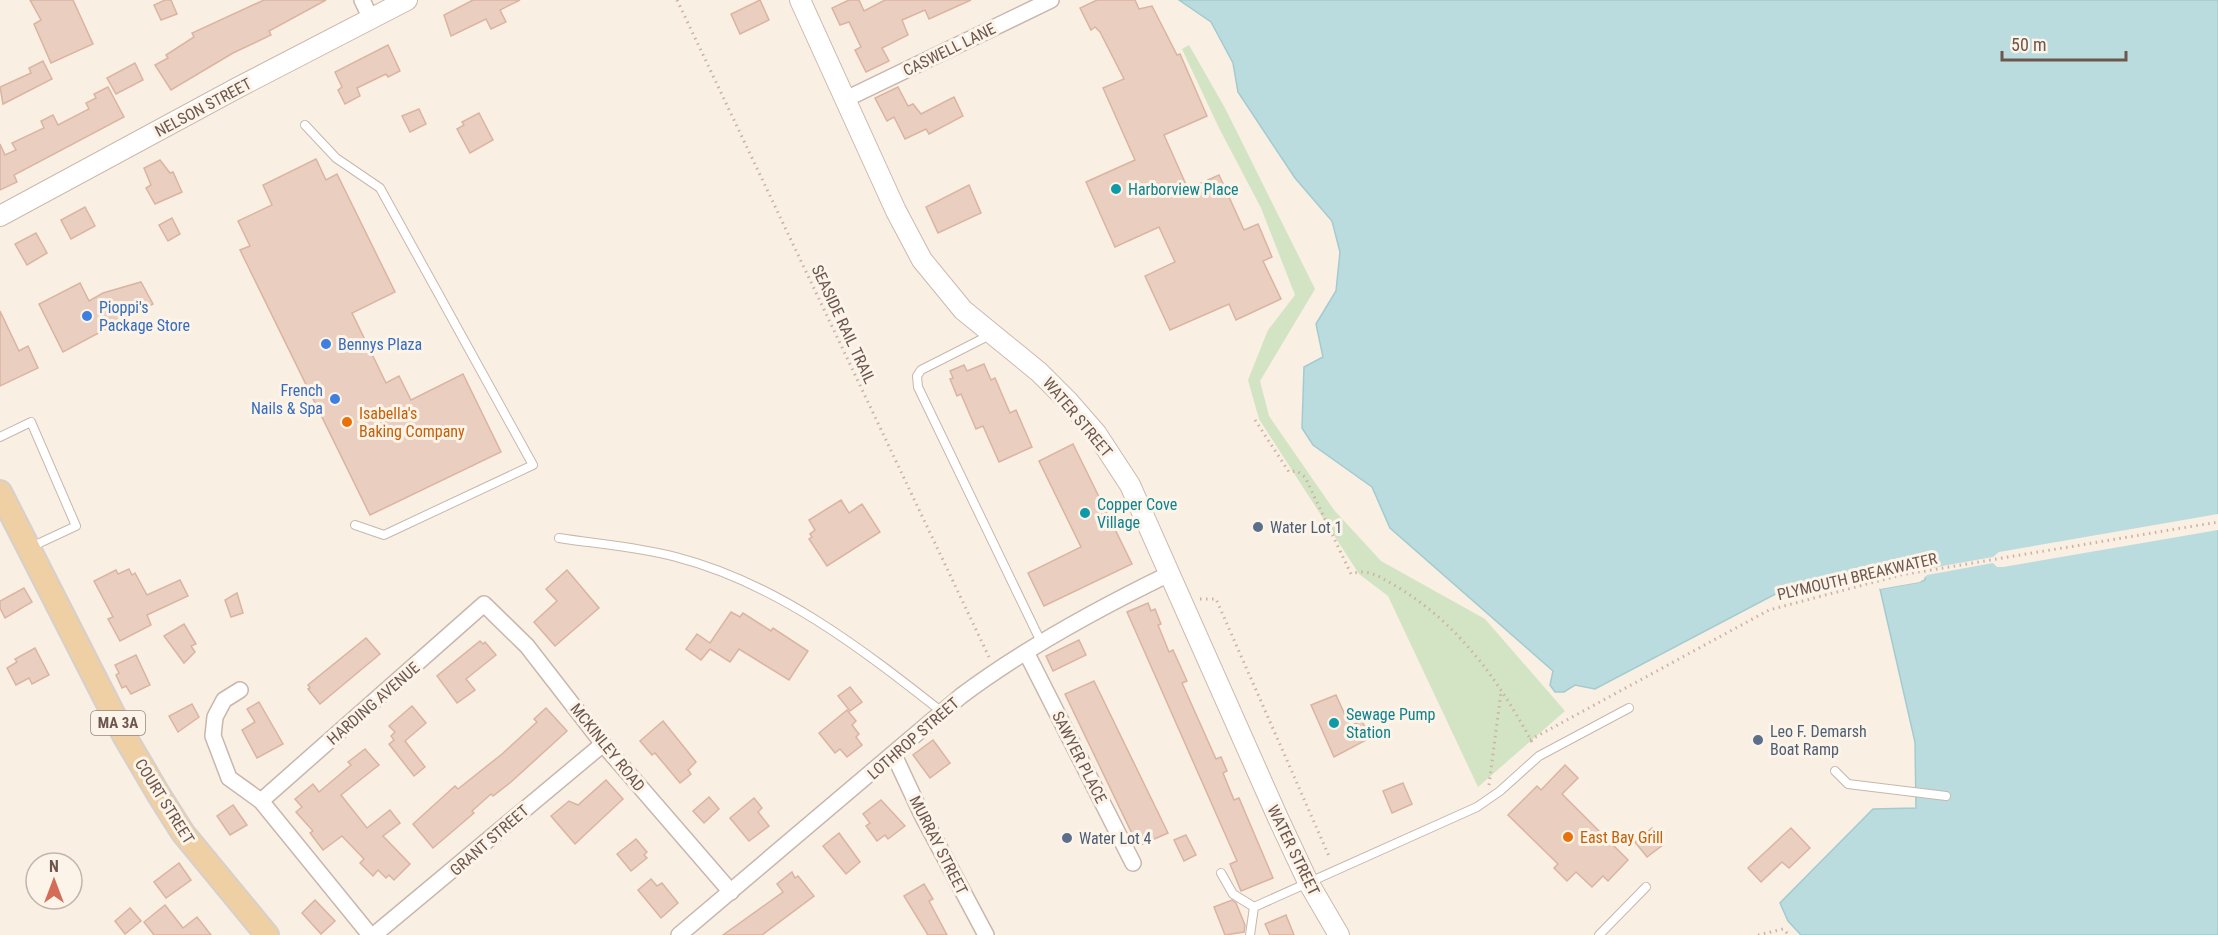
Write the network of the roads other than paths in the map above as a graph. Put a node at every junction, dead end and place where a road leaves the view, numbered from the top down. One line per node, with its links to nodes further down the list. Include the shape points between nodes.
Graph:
1 (362, 0): 5 (street)
2 (407, 0): 5 (main road, NELSON STREET)
3 (800, 0): 6 (main road, WATER STREET)
4 (1051, 0): 6 (street, CASWELL LANE)
5 (371, 19): 8 (main road, NELSON STREET)
6 (846, 99): 9 (main road, WATER STREET, via 922,260 963,310)
7 (305, 125): 12 (lane, via 336,158 380,188 532,465 384,535)
8 (0, 216)
9 (992, 334): 15 (main road, WATER STREET, via 1039,372 1096,433 1130,485); 17 (lane, via 921,370 918,387)
10 (0, 437): 14 (lane, via 32,422 76,526)
11 (0, 492): 14 (main road, COURT STREET / MA 3A)
12 (355, 525)
13 (559, 538): 21 (lane, via 676,557 767,590 874,658)
14 (28, 548): 33 (main road, COURT STREET / MA 3A, via 159,795 183,833)
15 (1169, 574): 17 (street, LOTHROP STREET); 29 (main road, WATER STREET)
16 (484, 604): 22 (street, MCKINLEY ROAD, via 527,646); 26 (street, HARDING AVENUE)
17 (1042, 644): 18 (street, LOTHROP STREET)
18 (1026, 652): 21 (street, LOTHROP STREET); 27 (street, SAWYER PLACE)
19 (240, 690): 26 (street, via 224,700 215,717 213,736 229,778)
20 (1629, 708): 29 (lane, via 1539,756 1487,801 1442,825)
21 (942, 712): 23 (street, LOTHROP STREET)
22 (603, 744): 31 (street, MCKINLEY ROAD); 34 (street, GRANT STREET)
23 (894, 755): 31 (street, LOTHROP STREET); 36 (street, MURRAY STREET)
24 (1835, 771): 25 (lane, via 1848,784)
25 (1946, 796)
26 (261, 801): 34 (street)
27 (1133, 863)
28 (1221, 873): 32 (lane, via 1233,894)
29 (1308, 882): 32 (lane); 38 (main road, WATER STREET)
30 (1646, 887): 39 (lane)
31 (731, 892): 35 (street, LOTHROP STREET)
32 (1254, 907): 37 (lane)
33 (266, 935)
34 (372, 935)
35 (679, 935)
36 (985, 935)
37 (1250, 935)
38 (1339, 935)
39 (1599, 935)

